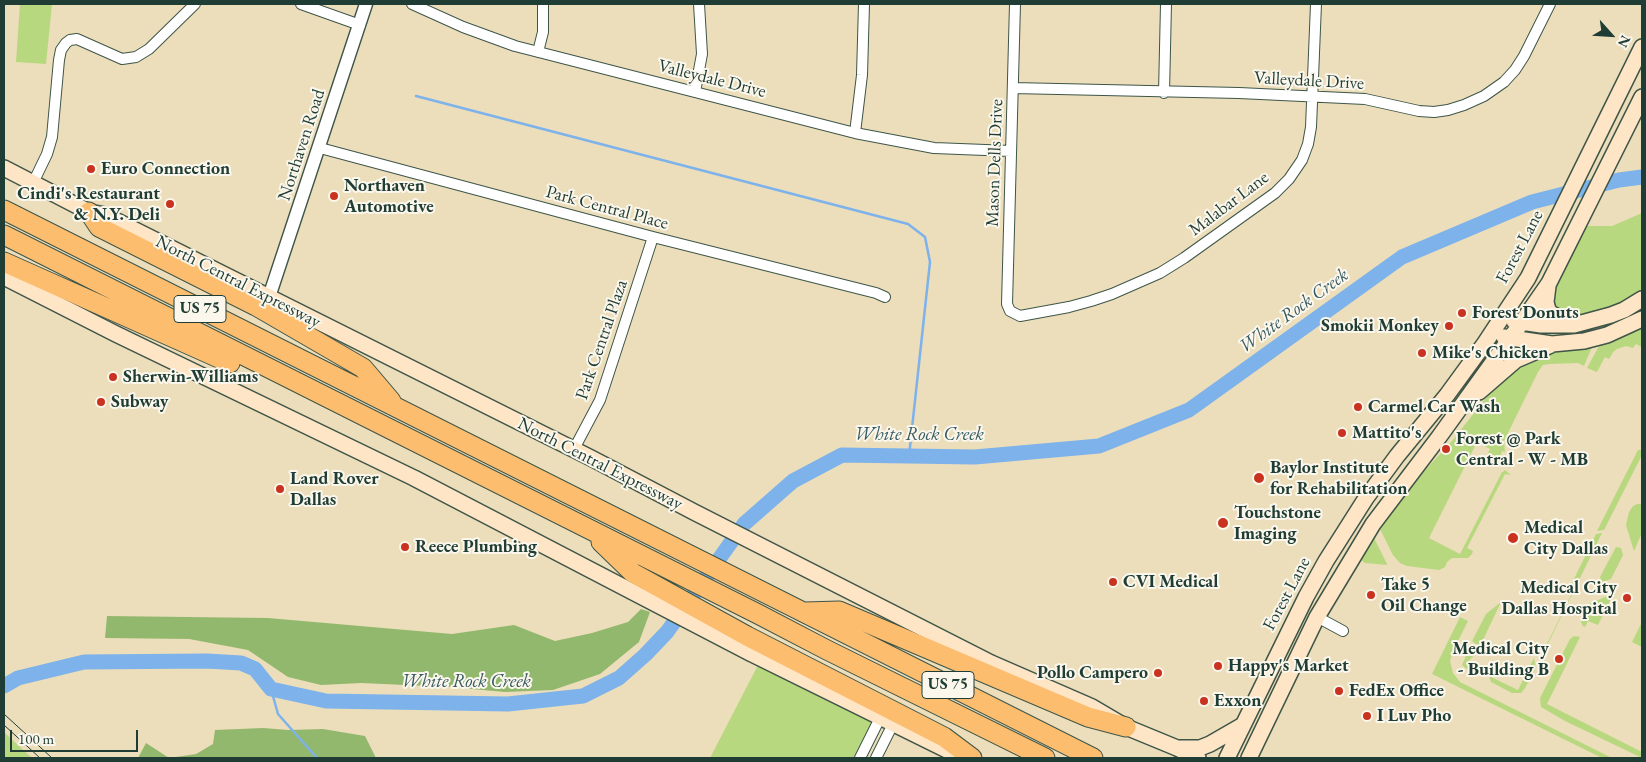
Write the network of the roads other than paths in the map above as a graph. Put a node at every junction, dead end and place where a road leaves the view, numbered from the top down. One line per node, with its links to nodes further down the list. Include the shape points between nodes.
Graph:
1 (195, 4): 24 (street, via 150,49 136,57 122,59 77,39 66,43 59,60 48,154)
2 (301, 4): 12 (street)
3 (366, 4): 12 (street, Northaven Road)
4 (412, 4): 14 (street, Valleydale Drive, via 463,28)
5 (543, 4): 14 (street, via 543,32)
6 (699, 4): 16 (street, via 702,54)
7 (864, 4): 20 (street, via 860,105)
8 (1015, 4): 15 (street, Mason Dells Drive)
9 (1166, 4): 17 (street)
10 (1316, 4): 18 (street, Malabar Lane)
11 (1550, 4): 18 (street, Valleydale Drive, via 1515,70 1491,91 1464,105 1434,112 1365,99)
12 (360, 26): 21 (street, Northaven Road)
13 (1642, 47): 38 (main road, Forest Lane, via 1528,278)
14 (538, 52): 16 (street, Valleydale Drive)
15 (1013, 88): 17 (street, Valleydale Drive); 22 (street, Mason Dells Drive)
16 (696, 92): 20 (street, Valleydale Drive)
17 (1164, 92): 18 (street, Valleydale Drive)
18 (1313, 97): 35 (street, Malabar Lane, via 1311,127 1302,160 1275,193 1184,258 1153,276 1091,301)
19 (1642, 97): 31 (main road)
20 (855, 133): 22 (street, Valleydale Drive, via 934,148)
21 (320, 148): 28 (street, Park Central Place); 32 (street, Northaven Road)
22 (1011, 151): 35 (street, Mason Dells Drive, via 1007,304 1010,312)
23 (4, 168): 24 (main road, North Central Expressway)
24 (33, 183): 26 (main road, North Central Expressway)
25 (4, 210): 44 (highway, US 75)
26 (89, 212): 32 (main road, North Central Expressway, via 105,215); 44 (highway, via 99,227 256,306 363,368)
27 (4, 235): 43 (highway, US 75)
28 (654, 237): 33 (street, Park Central Place); 46 (street, Park Central Plaza, via 600,400)
29 (4, 262): 43 (highway, via 247,370)
30 (4, 277): 55 (main road, via 414,478 648,598)
31 (1548, 283): 36 (main road, via 1546,302 1552,314 1562,320); 39 (main road)
32 (269, 297): 46 (main road, North Central Expressway)
33 (885, 297)
34 (1642, 299): 36 (main road)
35 (1020, 316)
36 (1599, 319): 39 (main road, via 1574,325)
37 (1642, 319): 42 (main road, via 1607,335)
38 (1500, 320): 39 (main road); 40 (main road, Forest Lane)
39 (1522, 322): 41 (main road)
40 (1490, 335): 41 (main road); 47 (main road, Forest Lane, via 1447,395)
41 (1510, 338): 42 (main road); 45 (main road)
42 (1552, 344): 45 (main road, via 1516,360)
43 (280, 375): 48 (highway, US 75)
44 (397, 407): 52 (highway, US 75)
45 (1457, 412): 49 (main road, via 1373,524)
46 (574, 449): 60 (main road, North Central Expressway, via 991,662 1092,707)
47 (1387, 468): 49 (main road, via 1374,501 1346,544); 50 (main road, Forest Lane)
48 (588, 529): 55 (highway, via 633,573); 57 (highway, US 75)
49 (1344, 570): 51 (main road)
50 (1306, 597): 51 (main road); 56 (main road, via 1309,615); 59 (main road, Forest Lane)
51 (1326, 600): 53 (main road)
52 (804, 612): 60 (highway, via 839,611 1088,717); 68 (highway, US 75)
53 (1317, 618): 54 (street); 56 (main road)
54 (1344, 631)
55 (740, 640): 58 (main road); 65 (highway, via 944,737)
56 (1296, 656): 72 (main road)
57 (958, 716): 66 (highway); 67 (highway, US 75)
58 (886, 721): 62 (street); 63 (street); 64 (main road)
59 (1243, 725): 61 (main road, via 1210,744); 71 (main road, Forest Lane)
60 (1126, 727): 61 (main road, North Central Expressway)
61 (1182, 753): 70 (main road, North Central Expressway)
62 (860, 758)
63 (876, 758)
64 (963, 758)
65 (972, 758)
66 (1014, 758)
67 (1044, 758)
68 (1092, 758): 69 (highway)
69 (1098, 758)
70 (1198, 758)
71 (1227, 758)
72 (1249, 758)

